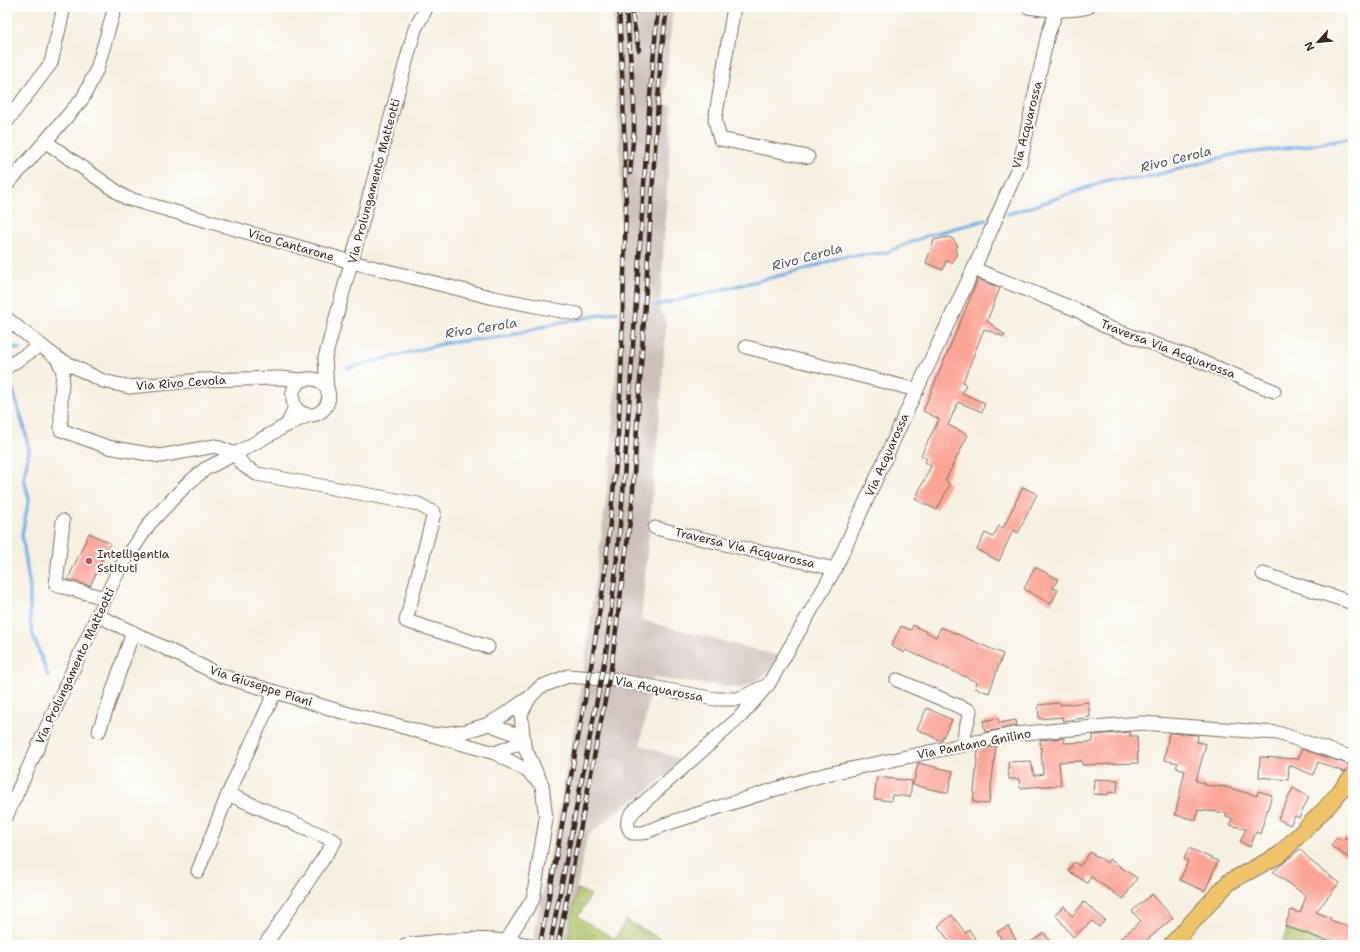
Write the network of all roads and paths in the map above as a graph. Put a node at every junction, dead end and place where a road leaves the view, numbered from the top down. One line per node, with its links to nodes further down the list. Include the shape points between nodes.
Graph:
1 (64, 7): 8 (street, via 51,63)
2 (115, 7): 9 (street, via 97,69 83,98)
3 (428, 7): 12 (street, Via Prolungamento Matteotti, via 415,29)
4 (734, 7): 10 (street, via 715,120 720,139)
5 (1028, 7): 7 (street)
6 (1088, 7): 7 (street)
7 (1057, 10): 13 (street, Via Acquarossa, via 1048,34 1020,163)
8 (7, 122)
9 (46, 142): 11 (street); 12 (street, Vico Cantarone, via 126,198)
10 (808, 158)
11 (7, 184)
12 (352, 262): 14 (street, Vico Cantarone, via 494,298); 19 (street, Via Prolungamento Matteotti)
13 (974, 269): 24 (street, Via Acquarossa); 25 (street, Traversa Via Acquarossa, via 1077,310 1104,326)
14 (577, 314)
15 (7, 319): 16 (street, Via Rivo Cevola)
16 (41, 345): 18 (street, Via Rivo Cevola); 20 (street)
17 (746, 347): 24 (street)
18 (56, 358): 21 (street, Via Rivo Cevola, via 103,380 129,387 202,380); 29 (street, via 63,371 61,430 108,447 160,456 215,446)
19 (325, 358): 22 (street, Via Prolungamento Matteotti); 23 (street, Via Prolungamento Matteotti)
20 (7, 367)
21 (279, 378): 22 (street, Via Rivo Cevola); 26 (street)
22 (305, 380): 23 (street, via 320,381); 26 (street, Via Prolungamento Matteotti, via 294,388)
23 (327, 390): 27 (street, Via Prolungamento Matteotti, via 325,408 315,415)
24 (917, 390): 32 (street, Via Acquarossa)
25 (1274, 391)
26 (293, 403): 27 (street, via 303,414); 28 (street, Via Prolungamento Matteotti)
27 (309, 415): 28 (street, Via Prolungamento Matteotti)
28 (287, 425): 29 (street, Via Prolungamento Matteotti)
29 (235, 454): 34 (street, Via Prolungamento Matteotti, via 205,469 150,523 120,568); 38 (street, via 244,466 257,474 418,504 434,513 406,621)
30 (63, 521): 34 (street, via 56,585)
31 (655, 528): 32 (street, Traversa Via Acquarossa)
32 (835, 569): 40 (street, Via Acquarossa)
33 (1263, 574): 35 (street)
34 (105, 598): 36 (street, Via Prolungamento Matteotti)
35 (1353, 603)
36 (97, 615): 37 (street, Via Giuseppe Piani); 53 (street, Via Prolungamento Matteotti)
37 (133, 632): 41 (street, Via Giuseppe Piani, via 222,676); 44 (street)
38 (488, 647)
39 (897, 680): 47 (street, via 970,711)
40 (768, 685): 42 (street, Via Acquarossa, via 738,699 715,699 616,680 568,676 540,687); 47 (street, Via Pantano Gnilino, via 740,717 633,812 628,818 628,829 632,833 643,833 827,774)
41 (275, 692): 45 (street, Via Giuseppe Piani); 52 (street)
42 (530, 697): 43 (street, Via Acquarossa); 46 (street, via 521,714)
43 (488, 724): 45 (street, Via Acquarossa, via 467,731); 46 (street)
44 (99, 731)
45 (433, 735): 48 (street, Via Giuseppe Piani)
46 (523, 737): 48 (street, via 515,745); 51 (street, via 524,746)
47 (962, 745): 49 (street, Via Pantano Gnilino, via 1014,734 1142,723 1278,733)
48 (495, 753): 51 (street, Via Giuseppe Piani, via 526,770)
49 (1353, 758)
50 (1353, 776): 59 (main road, via 1327,807 1279,855 1229,882)
51 (542, 785): 55 (street, via 546,819 533,899)
52 (228, 794): 54 (street); 56 (street, via 336,841)
53 (7, 814)
54 (198, 871)
55 (506, 940): 57 (street, via 460,939); 58 (street)
56 (265, 945)
57 (405, 945)
58 (529, 945)
59 (1171, 945)

